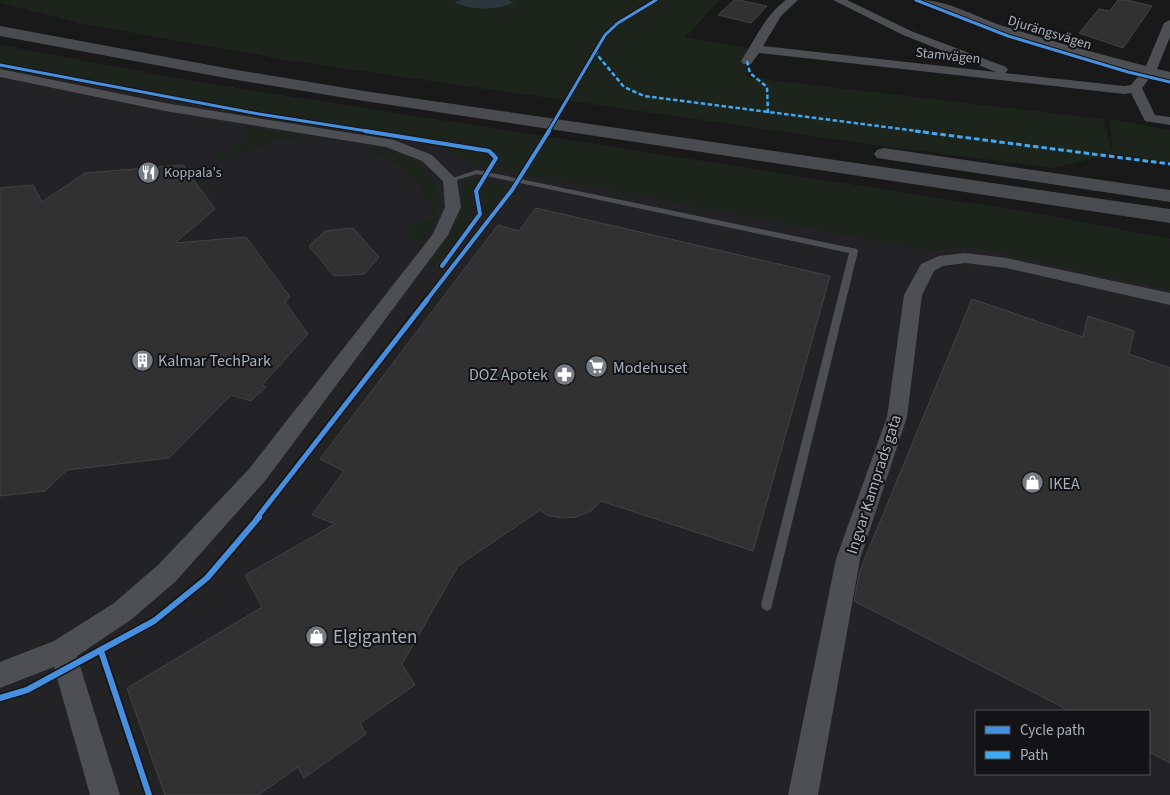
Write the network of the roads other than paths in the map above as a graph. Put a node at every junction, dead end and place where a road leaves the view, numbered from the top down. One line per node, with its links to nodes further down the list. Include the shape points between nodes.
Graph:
1 (793, 0): 7 (street, via 782,6 770,20)
2 (838, 0): 12 (street, via 907,33)
3 (925, 0): 9 (street, Djurängsvägen, via 1061,49)
4 (36, 22): 14 (highway, via 251,62)
5 (1170, 23): 9 (street)
6 (0, 31): 21 (highway, via 364,96)
7 (757, 49): 8 (street); 12 (street, Stamvägen)
8 (747, 61)
9 (1148, 71): 11 (street, Djurängsvägen); 13 (street)
10 (0, 73): 19 (street, via 165,107 390,143 427,158)
11 (1170, 76)
12 (1026, 80): 13 (street, Stamvägen, via 1124,90)
13 (1135, 88): 16 (street, via 1150,118)
14 (434, 90)
15 (521, 103): 17 (highway)
16 (1170, 121)
17 (756, 136)
18 (861, 151): 20 (highway)
19 (450, 180): 25 (lane, via 477,172 854,251); 26 (street, via 453,207 440,235 257,475 168,573 123,611)
20 (1170, 196)
21 (1134, 210): 22 (highway); 23 (highway)
22 (1170, 216)
23 (1170, 220)
24 (1170, 299): 29 (street, Ingvar Kamprads gata, via 1006,263 965,258 939,261 927,268 914,295 897,417 848,559)
25 (767, 605)
26 (62, 651): 27 (street); 28 (street)
27 (0, 675)
28 (105, 795)
29 (803, 795)

